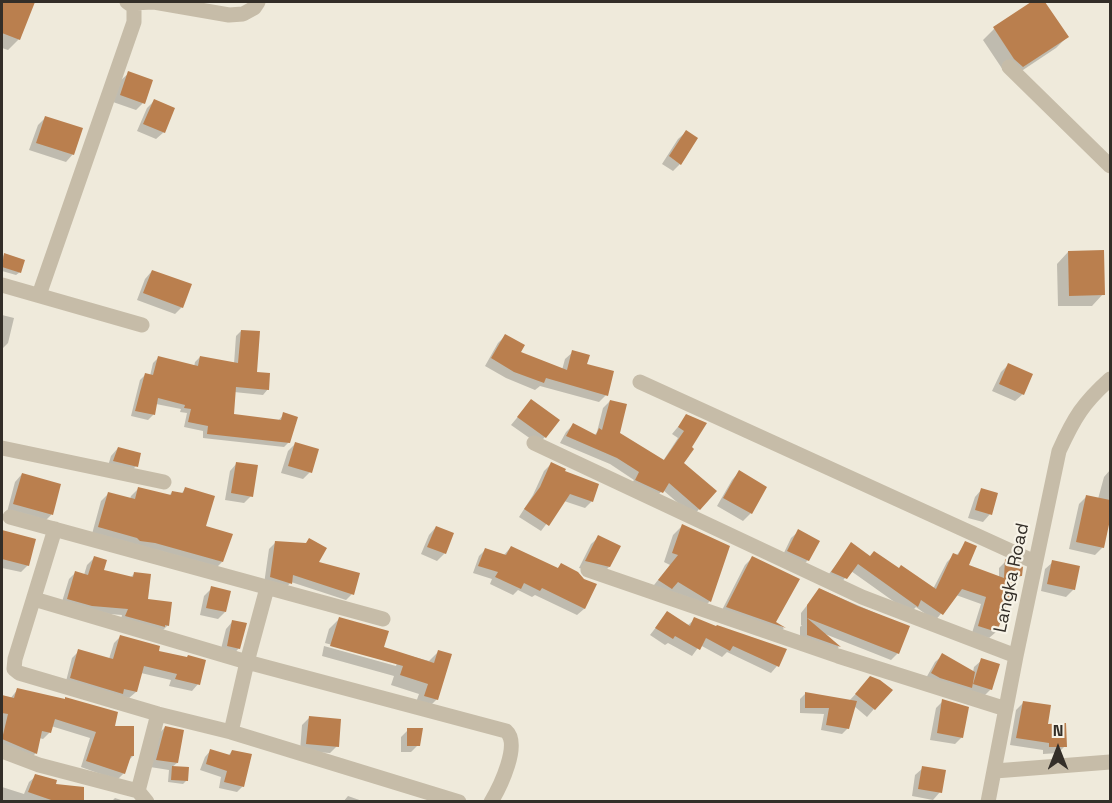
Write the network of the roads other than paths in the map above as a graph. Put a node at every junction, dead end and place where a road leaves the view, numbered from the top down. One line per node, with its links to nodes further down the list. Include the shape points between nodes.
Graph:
1 (129, 2): 2 (street, via 154,2 229,15 243,14); 6 (street, via 134,22)
2 (258, 2)
3 (1009, 67): 4 (street)
4 (1110, 166)
5 (2, 285): 6 (street)
6 (39, 295): 7 (street)
7 (142, 325)
8 (1110, 379): 15 (street, Langka Road, via 1073,420 1059,451)
9 (640, 382): 15 (street)
10 (534, 443): 20 (street, via 862,597)
11 (2, 448): 12 (street)
12 (164, 482)
13 (10, 517): 14 (street)
14 (55, 529): 17 (street); 18 (street)
15 (1035, 562): 20 (street, Langka Road)
16 (588, 570): 22 (street)
17 (267, 588): 19 (street); 21 (street)
18 (34, 599): 21 (street); 23 (street, via 14,669 23,675)
19 (383, 619)
20 (1016, 656): 22 (street, Langka Road)
21 (247, 662): 24 (street); 30 (street, via 506,731 512,741 507,769)
22 (1006, 709): 27 (street, Langka Road)
23 (158, 714): 24 (street); 28 (street)
24 (231, 732): 29 (street)
25 (2, 751): 28 (street)
26 (1110, 762): 27 (street)
27 (995, 771): 31 (street, Langka Road)
28 (143, 796)
29 (459, 801)
30 (491, 801)
31 (988, 801)

